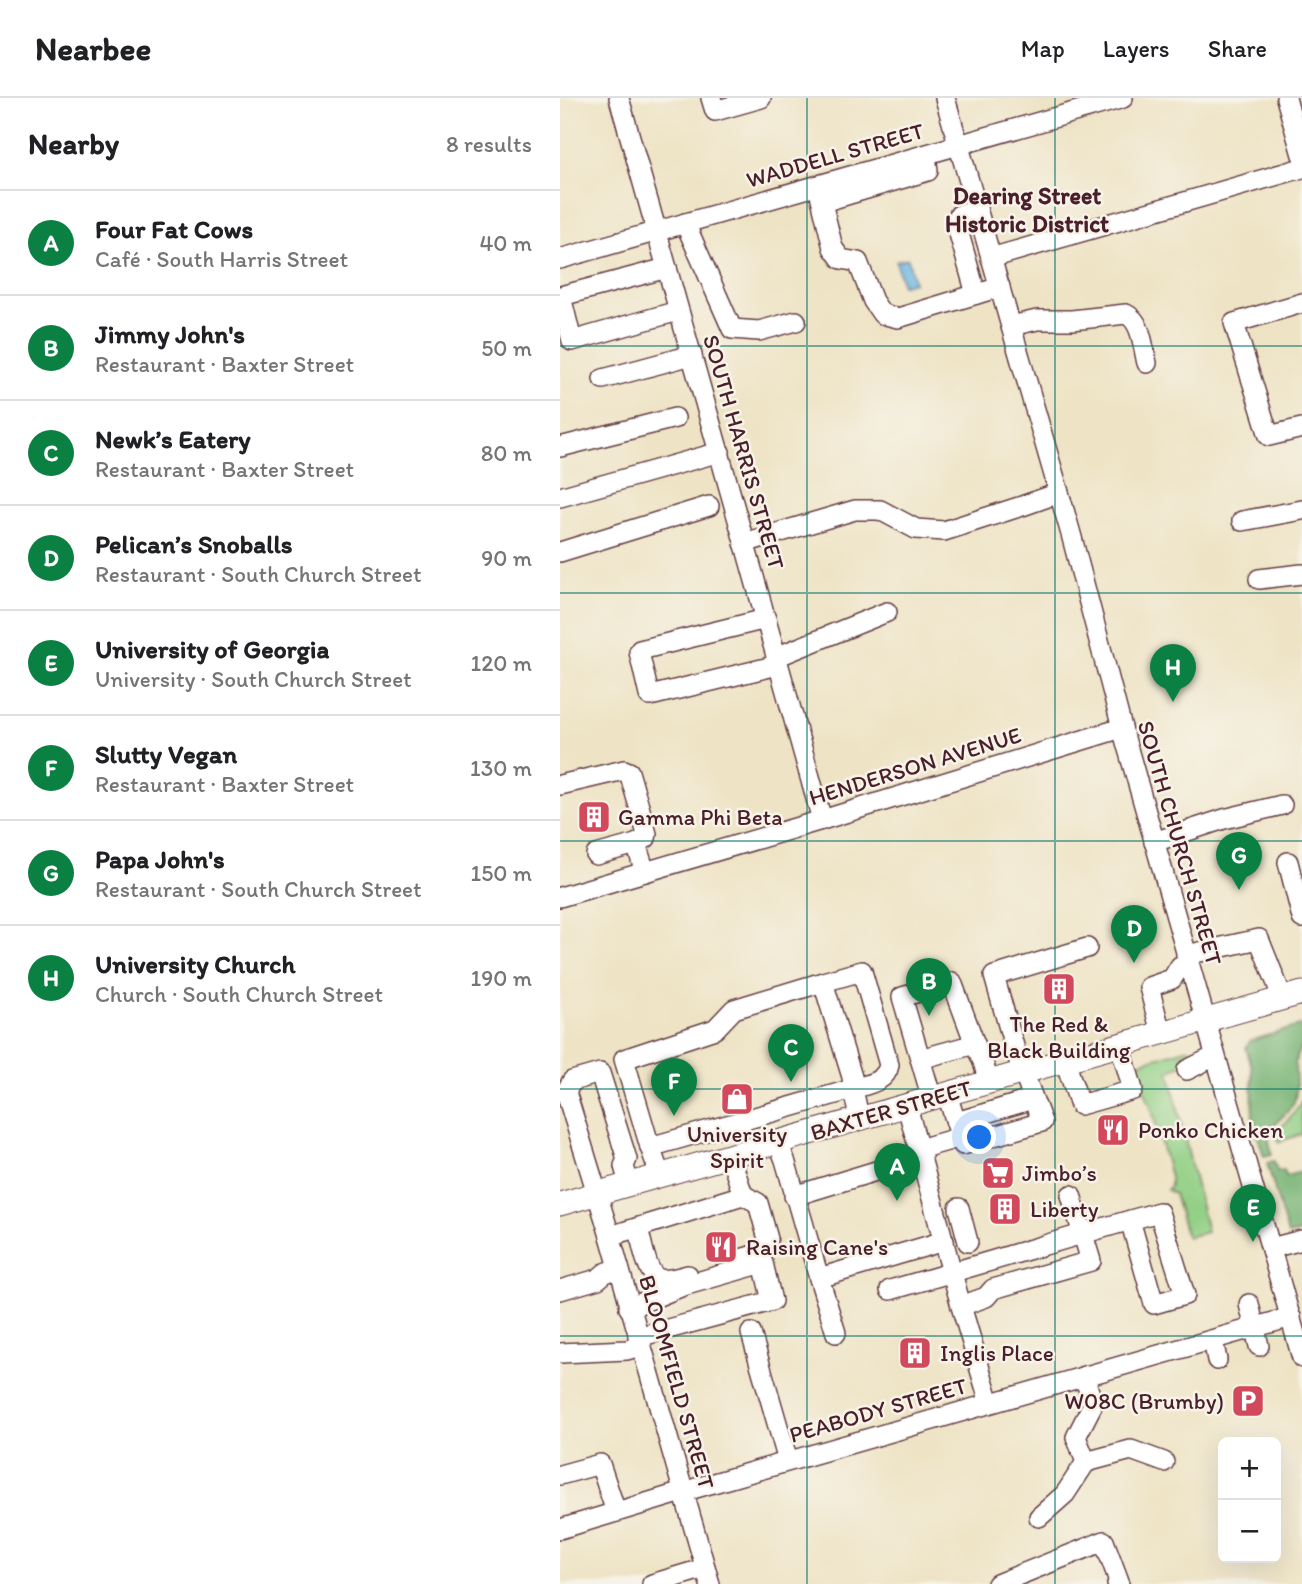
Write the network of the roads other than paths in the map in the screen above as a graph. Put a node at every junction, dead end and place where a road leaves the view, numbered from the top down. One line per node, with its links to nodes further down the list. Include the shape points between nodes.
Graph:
1 (619, 98): 13 (street, SOUTH HARRIS STREET)
2 (711, 98): 3 (street, via 715,111)
3 (761, 98)
4 (945, 98): 7 (street, SOUTH CHURCH STREET)
5 (1123, 98): 7 (street, WADDELL STREET)
6 (1292, 102): 8 (street)
7 (959, 146): 10 (street, WADDELL STREET); 11 (street, SOUTH CHURCH STREET)
8 (1302, 155)
9 (1302, 168): 14 (street)
10 (821, 194): 12 (street, WADDELL STREET); 18 (street, via 833,248 841,259 858,262 882,314 898,318)
11 (977, 208): 14 (street, SOUTH CHURCH STREET); 18 (street, via 959,215 956,223)
12 (685, 223): 13 (street, WADDELL STREET); 21 (street, via 732,329 759,331)
13 (657, 231): 15 (street, WADDELL STREET); 16 (street, SOUTH HARRIS STREET)
14 (991, 258): 17 (street, SOUTH CHURCH STREET)
15 (560, 259)
16 (667, 268): 20 (street, SOUTH HARRIS STREET); 20 (street, via 561,296 572,341)
17 (999, 287): 18 (street); 22 (street, SOUTH CHURCH STREET)
18 (976, 295)
19 (1302, 303): 27 (street, via 1234,323 1269,436)
20 (678, 310): 23 (street, SOUTH HARRIS STREET)
21 (796, 321)
22 (1011, 326): 24 (street, via 1126,314 1137,323); 30 (street, SOUTH CHURCH STREET)
23 (692, 355): 25 (street); 29 (street, SOUTH HARRIS STREET)
24 (1147, 363)
25 (603, 379)
26 (675, 418): 28 (street)
27 (1302, 428)
28 (560, 447)
29 (720, 452): 31 (street); 35 (street, SOUTH HARRIS STREET)
30 (1059, 493): 35 (street, via 944,531 916,529 880,510 855,510); 42 (street, SOUTH CHURCH STREET)
31 (560, 497)
32 (709, 506): 36 (street)
33 (1302, 510): 34 (street)
34 (1242, 522)
35 (744, 543): 40 (street, SOUTH HARRIS STREET)
36 (560, 552)
37 (1302, 574): 38 (street)
38 (1259, 579)
39 (887, 612): 41 (street)
40 (766, 619): 41 (street, SOUTH HARRIS STREET); 41 (street, via 640,650 649,695)
41 (777, 661): 45 (street, SOUTH HARRIS STREET)
42 (1122, 728): 45 (street, HENDERSON AVENUE); 46 (street, SOUTH CHURCH STREET)
43 (560, 785): 47 (street, via 624,769 629,772 647,834)
44 (1282, 805): 46 (street)
45 (822, 820): 50 (street, HENDERSON AVENUE)
46 (1154, 842): 54 (street, SOUTH CHURCH STREET)
47 (636, 844): 48 (street); 50 (street)
48 (596, 855)
49 (1289, 862): 52 (street)
50 (645, 872): 51 (street, HENDERSON AVENUE)
51 (560, 897)
52 (1302, 918)
53 (1087, 948): 65 (street, via 994,976)
54 (1187, 959): 56 (street, via 1259,939); 57 (street, SOUTH CHURCH STREET); 58 (street, via 1172,979 1149,987)
55 (823, 982): 67 (street); 67 (street, via 862,971 889,1065 882,1079); 73 (street, via 734,1009 715,1029 624,1059)
56 (1292, 996): 57 (main road, BAXTER STREET)
57 (1205, 1021): 58 (main road, BAXTER STREET); 61 (street, SOUTH CHURCH STREET)
58 (1161, 1033): 60 (main road, BAXTER STREET)
59 (975, 1044): 62 (street); 62 (street, via 952,982 902,997); 66 (street)
60 (1120, 1045): 63 (main road, BAXTER STREET); 63 (street, via 1133,1090 1080,1105)
61 (1215, 1056): 64 (street); 90 (street, SOUTH CHURCH STREET)
62 (920, 1059): 68 (street)
63 (1065, 1060): 65 (main road, BAXTER STREET)
64 (1187, 1070)
65 (1023, 1073): 66 (main road, BAXTER STREET); 71 (street, via 1033,1099)
66 (989, 1083): 68 (main road, BAXTER STREET)
67 (853, 1089): 70 (street); 73 (street)
68 (939, 1096): 69 (main road, BAXTER STREET); 71 (street)
69 (907, 1106): 70 (main road, BAXTER STREET); 74 (street)
70 (860, 1119): 72 (main road, BAXTER STREET)
71 (958, 1130): 74 (street)
72 (778, 1142): 75 (main road, BAXTER STREET); 81 (street)
73 (650, 1147): 76 (street)
74 (920, 1153): 81 (street); 86 (street)
75 (730, 1156): 76 (main road, BAXTER STREET); 79 (street)
76 (660, 1175): 77 (main road, BAXTER STREET)
77 (629, 1185): 78 (main road, BAXTER STREET); 78 (street, BLOOMFIELD STREET, via 624,1166 627,1159 600,1073 572,1081 566,1092)
78 (597, 1194): 82 (main road, BAXTER STREET); 87 (street, BLOOMFIELD STREET)
79 (743, 1195): 84 (street); 84 (street, via 758,1203 768,1239 759,1253 659,1279 648,1265)
80 (1071, 1195): 85 (street)
81 (794, 1196): 93 (street)
82 (560, 1205)
83 (1130, 1220): 85 (street)
84 (638, 1228): 87 (street)
85 (1083, 1233): 92 (street); 97 (street, via 1091,1261 993,1289 986,1297)
86 (942, 1235): 89 (street, via 961,1215); 92 (street); 93 (street)
87 (610, 1236): 91 (street, BLOOMFIELD STREET)
88 (1302, 1240): 90 (street)
89 (968, 1242)
90 (1271, 1248): 99 (street, SOUTH CHURCH STREET)
91 (619, 1268): 94 (street); 98 (street, BLOOMFIELD STREET)
92 (953, 1273): 95 (street); 97 (street)
93 (819, 1278): 100 (street)
94 (560, 1290)
95 (890, 1290)
96 (1249, 1304): 102 (street)
97 (961, 1306): 109 (street)
98 (629, 1308): 104 (street, BLOOMFIELD STREET); 104 (street, via 683,1286 763,1263 772,1301)
99 (1292, 1317): 102 (street, PEABODY STREET); 106 (street, SOUTH CHURCH STREET)
100 (836, 1333)
101 (751, 1334): 110 (street)
102 (1257, 1337): 103 (street, PEABODY STREET)
103 (1213, 1340): 107 (street); 108 (street, PEABODY STREET)
104 (639, 1342): 105 (street, via 627,1350); 114 (street, BLOOMFIELD STREET)
105 (560, 1353)
106 (1302, 1358)
107 (1217, 1360)
108 (1084, 1376): 109 (street, PEABODY STREET); 111 (street, via 1093,1404 1076,1437)
109 (990, 1403): 110 (street, PEABODY STREET)
110 (788, 1461): 114 (street, PEABODY STREET)
111 (1086, 1462): 112 (street, via 1131,1450); 116 (street, via 1065,1494)
112 (1164, 1462)
113 (560, 1475): 115 (street, via 600,1464)
114 (684, 1492): 115 (street, PEABODY STREET); 118 (street, BLOOMFIELD STREET)
115 (616, 1512): 117 (street, PEABODY STREET)
116 (1039, 1517)
117 (560, 1529)
118 (707, 1576): 119 (street)
119 (652, 1584)
120 (997, 1584): 121 (street, via 1104,1541)
121 (1117, 1584)

